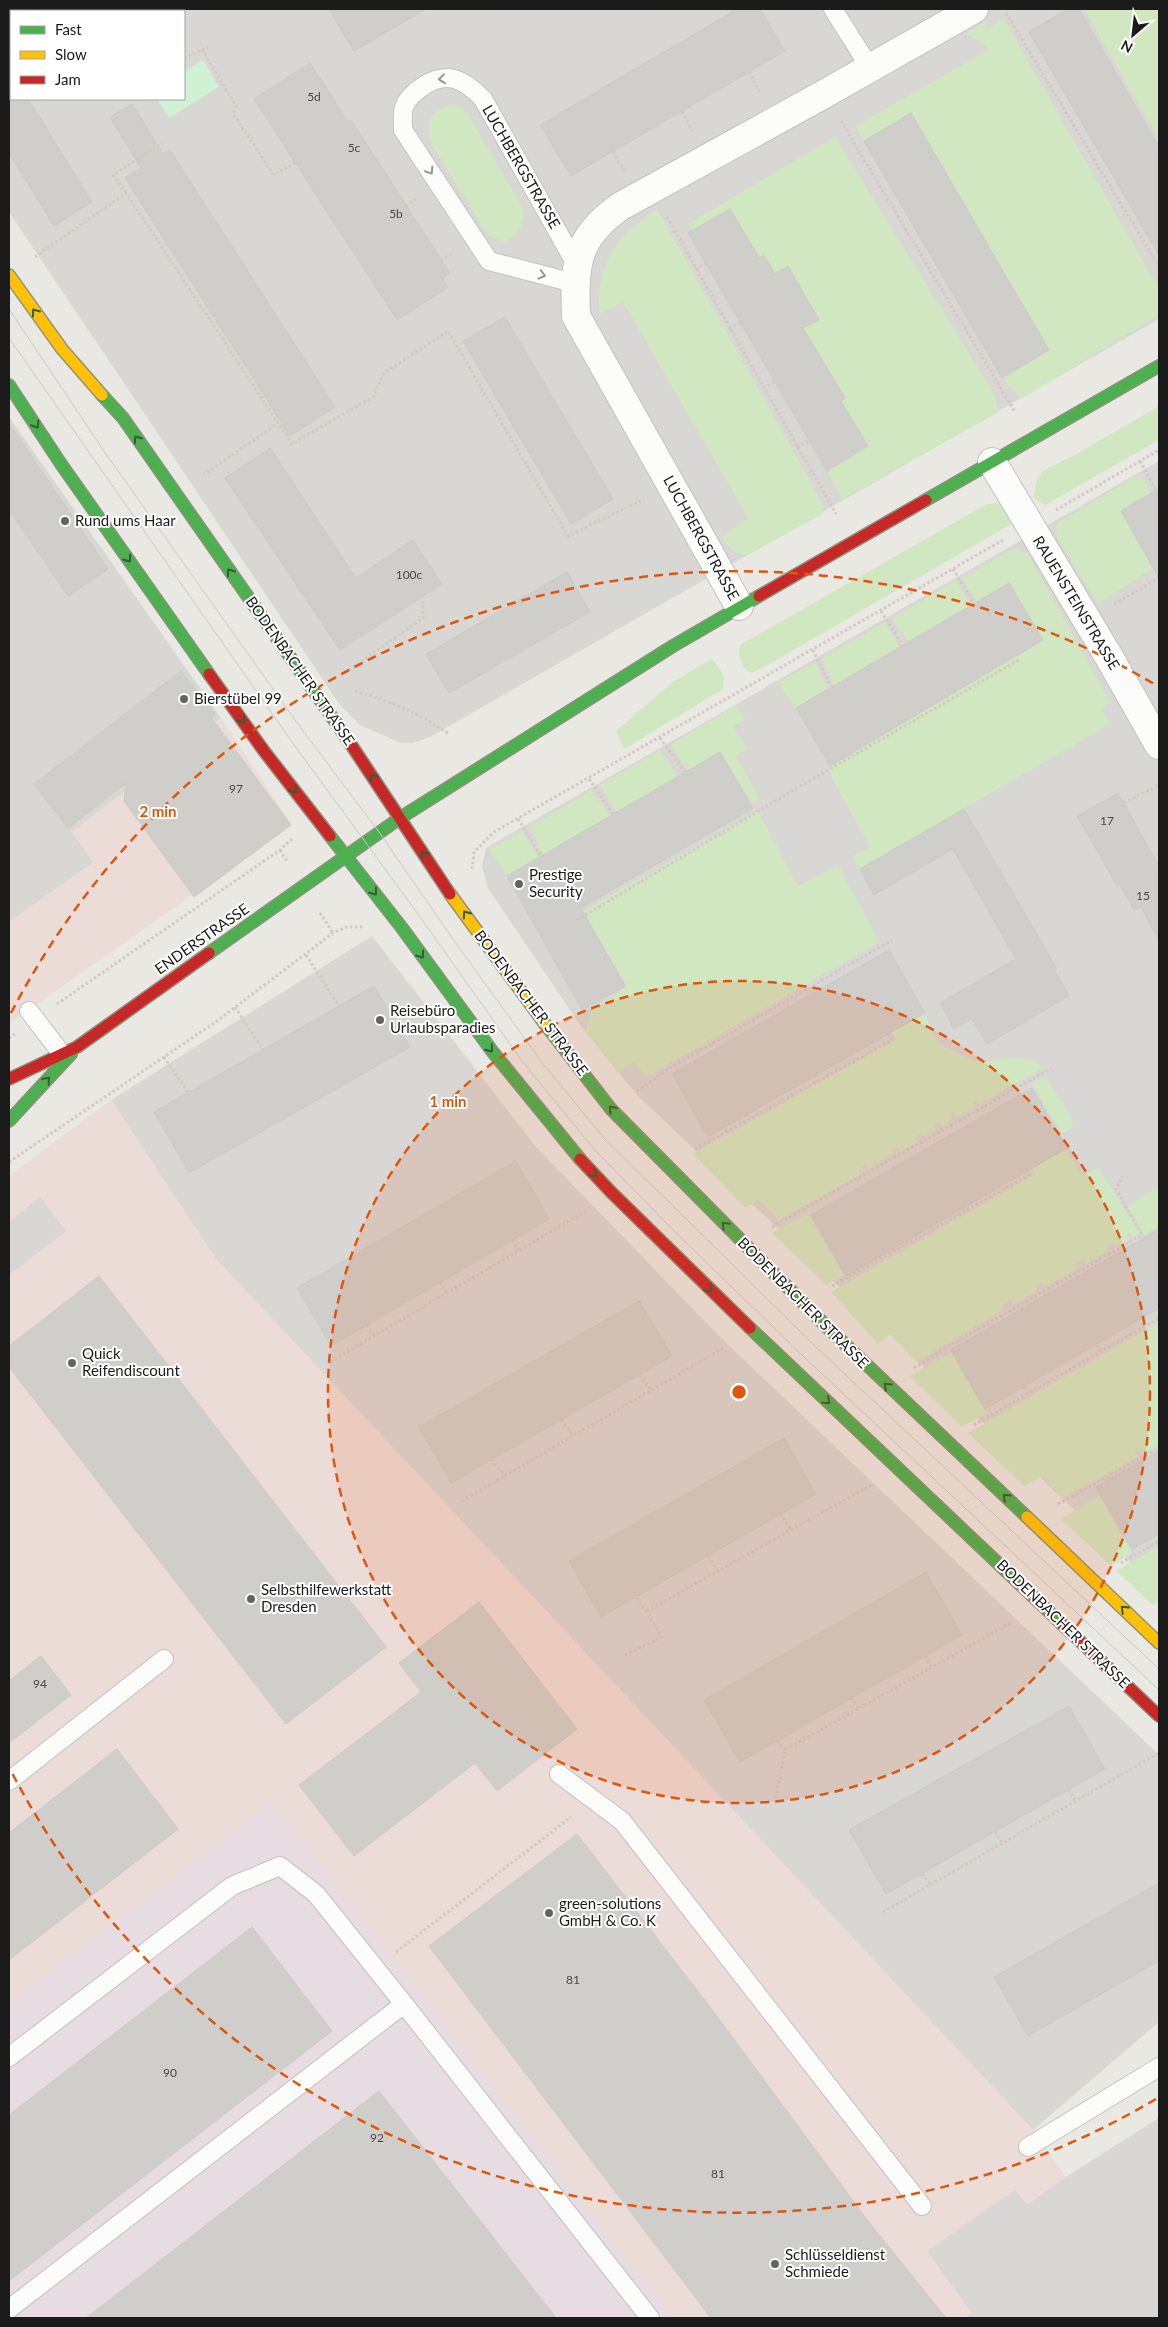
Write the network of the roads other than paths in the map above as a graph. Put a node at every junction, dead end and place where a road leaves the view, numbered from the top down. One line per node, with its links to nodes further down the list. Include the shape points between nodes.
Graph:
1 (834, 9): 3 (lane)
2 (974, 9): 3 (street, LUCHBERGSTRASSE)
3 (870, 68): 5 (street, LUCHBERGSTRASSE, via 640,183 586,239)
4 (9, 275): 11 (street, BODENBACHER STRASSE, one-way to 4, via 326,706 123,418 62,349)
5 (576, 275): 5 (lane, LUCHBERGSTRASSE, one-way to 5, via 488,108 476,92 451,78 436,78 410,95 403,109 403,130 489,261); 9 (street, LUCHBERGSTRASSE, via 576,316)
6 (1159, 366): 8 (street, ENDERSTRASSE)
7 (9, 385): 12 (street, BODENBACHER STRASSE, one-way to 12, via 253,737)
8 (992, 462): 9 (street, ENDERSTRASSE); 10 (street, RAUENSTEINSTRASSE)
9 (739, 606): 11 (street, ENDERSTRASSE)
10 (1159, 745)
11 (400, 818): 12 (street, ENDERSTRASSE); 17 (street, BODENBACHER STRASSE, one-way to 11, via 835,1336 612,1109 520,991 433,870)
12 (345, 856): 14 (street, ENDERSTRASSE); 19 (street, BODENBACHER STRASSE, one-way to 19, via 492,1051 611,1192 744,1323)
13 (32, 1015): 14 (lane)
14 (70, 1050): 15 (street, ENDERSTRASSE); 16 (street, ENDERSTRASSE, one-way to 14)
15 (9, 1078)
16 (9, 1121)
17 (1159, 1642)
18 (164, 1659): 21 (lane)
19 (1159, 1716)
20 (559, 1774): 26 (lane, via 622,1821)
21 (9, 1781)
22 (404, 2004): 23 (lane, via 316,1894 280,1866 232,1886); 27 (lane); 28 (lane)
23 (9, 2057)
24 (1159, 2067): 25 (lane)
25 (1028, 2146)
26 (922, 2206)
27 (9, 2309)
28 (650, 2318)

